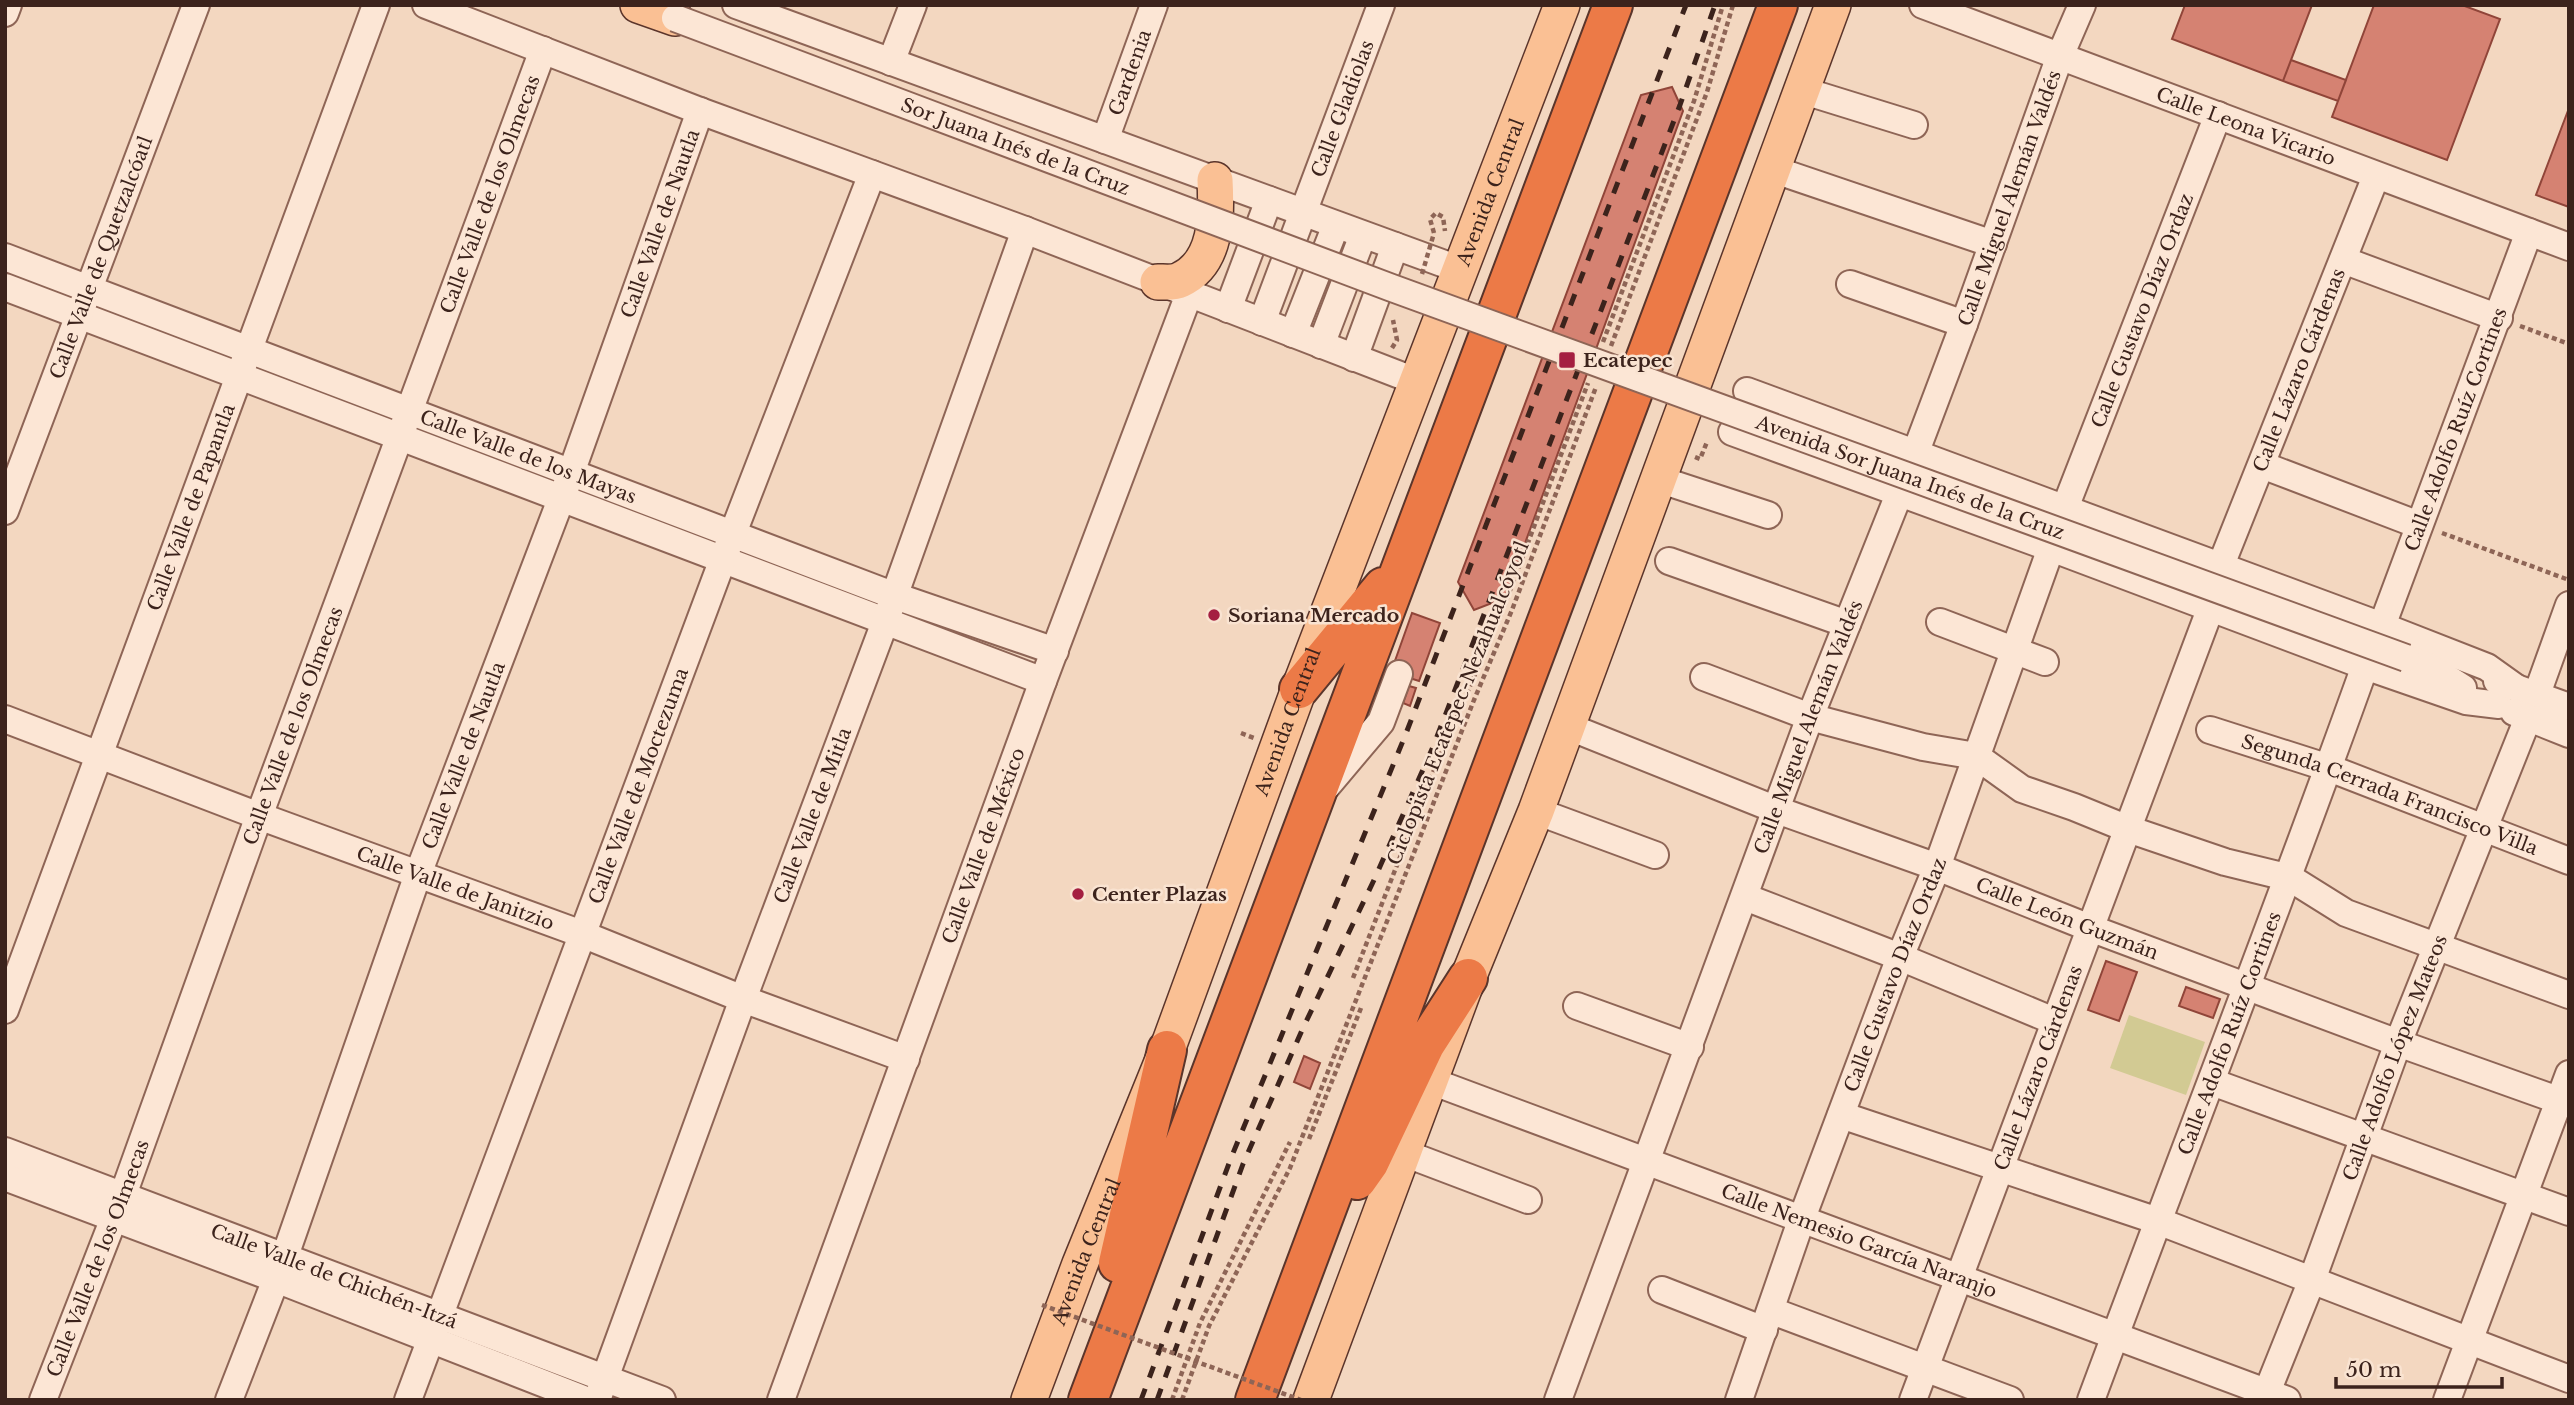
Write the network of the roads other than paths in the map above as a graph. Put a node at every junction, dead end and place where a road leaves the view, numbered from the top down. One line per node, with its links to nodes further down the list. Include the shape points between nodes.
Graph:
1 (8, 5): 16 (street)
2 (196, 5): 44 (street, Calle Valle de Quetzalcóatl)
3 (376, 5): 54 (street, Calle Valle de Papantla)
4 (426, 5): 18 (street)
5 (638, 5): 17 (main road, Sor Juana Inés de la Cruz)
6 (736, 5): 20 (street)
7 (913, 5): 20 (street)
8 (1154, 5): 25 (street, Gardenia)
9 (1381, 5): 31 (street, Calle Gladiolas)
10 (1562, 5): 41 (main road, Avenida Central)
11 (1613, 5): 75 (highway)
12 (1778, 5): 147 (highway)
13 (1833, 5): 21 (main road)
14 (1923, 5): 19 (street, Calle Leona Vicario)
15 (2082, 5): 19 (street, Calle Miguel Alemán Valdés)
16 (5, 13)
17 (675, 18): 46 (street, Sor Juana Inés de la Cruz, bridge)
18 (543, 50): 22 (street); 59 (street, Calle Valle de los Olmecas)
19 (2060, 56): 23 (street, Calle Leona Vicario); 36 (street, Calle Miguel Alemán Valdés)
20 (891, 62): 25 (street)
21 (1801, 90): 24 (street); 27 (main road)
22 (700, 111): 26 (street); 64 (street, Calle Valle de Nautla)
23 (2218, 115): 28 (street, Calle Leona Vicario); 68 (street, Calle Gustavo Díaz Ordaz)
24 (1914, 125)
25 (1105, 140): 29 (street)
26 (872, 174): 33 (street); 72 (street, Calle Valle de Moctezuma)
27 (1788, 174): 36 (street); 65 (main road)
28 (2376, 176): 34 (street, Calle Leona Vicario); 40 (street, Calle Lázaro Cárdenas)
29 (1215, 180): 30 (street); 45 (main road, via 1217,217 1209,247 1195,270)
30 (1269, 200): 31 (street); 47 (street)
31 (1302, 212): 32 (street); 50 (street, Calle Gladiolas)
32 (1336, 225): 35 (street); 52 (street)
33 (1025, 230): 45 (street); 78 (street, Calle Valle de Mitla)
34 (2529, 232): 38 (street, Calle Leona Vicario); 49 (street, Calle Adolfo Ruíz Cortines)
35 (1363, 235): 37 (street); 53 (street)
36 (1982, 240): 51 (street, Calle Miguel Alemán Valdés)
37 (1395, 246): 41 (street); 55 (street)
38 (2569, 247)
39 (5, 257): 44 (street, Calle Valle de los Mayas)
40 (2343, 260): 49 (street); 63 (street, Calle Lázaro Cárdenas)
41 (1461, 270): 57 (main road, Avenida Central)
42 (1850, 284): 51 (street)
43 (5, 287): 48 (street, Calle Valle de los Mayas)
44 (89, 288): 48 (street, Calle Valle de Quetzalcóatl); 54 (street, Calle Valle de los Mayas)
45 (1173, 288): 47 (street); 86 (street, Calle Valle de México)
46 (1392, 288): 93 (street, Avenida Sor Juana Inés de la Cruz, bridge, via 2417,662 2459,669)
47 (1228, 309): 50 (street)
48 (79, 315): 56 (street, Calle Valle de los Mayas); 69 (street, Calle Valle de Quetzalcóatl)
49 (2498, 318): 71 (street, Calle Adolfo Ruíz Cortines)
50 (1262, 322): 52 (street)
51 (1964, 324): 62 (street, Calle Miguel Alemán Valdés)
52 (1293, 334): 53 (street)
53 (1321, 345): 55 (street)
54 (250, 350): 56 (street, Calle Valle de Papantla); 59 (street, Calle Valle de los Mayas)
55 (1354, 358): 57 (street)
56 (240, 376): 61 (street, Calle Valle de los Mayas); 100 (street, Calle Valle de Papantla)
57 (1418, 382): 92 (main road, Avenida Central)
58 (1747, 391): 62 (street, Avenida Sor Juana Inés de la Cruz)
59 (410, 411): 61 (street, Calle Valle de los Olmecas); 64 (street, Calle Valle de los Mayas)
60 (1732, 432): 66 (street, Avenida Sor Juana Inés de la Cruz)
61 (400, 437): 67 (street, Calle Valle de los Mayas); 106 (street, Calle Valle de los Olmecas)
62 (1915, 454): 66 (street, Calle Miguel Alemán Valdés); 68 (street, Avenida Sor Juana Inés de la Cruz)
63 (2262, 465): 71 (street); 77 (street, Calle Lázaro Cárdenas)
64 (571, 473): 67 (street, Calle Valle de Nautla); 72 (street, Calle Valle de los Mayas)
65 (1658, 479): 70 (street); 97 (main road)
66 (1899, 494): 73 (street, Avenida Sor Juana Inés de la Cruz); 83 (street, Calle Miguel Alemán Valdés)
67 (561, 499): 74 (street, Calle Valle de los Mayas); 112 (street, Calle Valle de Nautla)
68 (2065, 508): 77 (street, Avenida Sor Juana Inés de la Cruz)
69 (5, 510)
70 (1768, 515)
71 (2419, 525): 84 (street, Calle Adolfo Ruíz Cortines)
72 (733, 533): 74 (street, Calle Valle de Moctezuma); 78 (street, Calle Valle de los Mayas)
73 (2051, 548): 80 (street, Avenida Sor Juana Inés de la Cruz); 85 (street, Calle Gustavo Díaz Ordaz)
74 (723, 559): 81 (street, Calle Valle de los Mayas); 116 (street, Calle Valle de Moctezuma)
75 (1404, 561): 92 (highway); 103 (highway)
76 (1669, 561): 83 (street)
77 (2221, 565): 84 (street, Avenida Sor Juana Inés de la Cruz)
78 (895, 596): 81 (street, Calle Valle de Mitla); 86 (street, Calle Valle de los Mayas)
79 (2569, 605): 93 (street, Calle Adolfo López Mateos)
80 (2211, 607): 88 (street, Avenida Sor Juana Inés de la Cruz); 108 (street, Calle Lázaro Cárdenas)
81 (885, 622): 91 (street, Calle Valle de los Mayas); 122 (street, Calle Valle de Mitla)
82 (1940, 622): 85 (street)
83 (1847, 624): 95 (street, Calle Miguel Alemán Valdés)
84 (2382, 626): 93 (street, Avenida Sor Juana Inés de la Cruz, via 2487,667)
85 (2015, 650): 87 (street); 101 (street, Calle Gustavo Díaz Ordaz)
86 (1055, 651): 91 (street, Calle Valle de México)
87 (2045, 662)
88 (2365, 666): 93 (street, Avenida Sor Juana Inés de la Cruz, via 2466,701); 102 (street, Calle Adolfo Ruíz Cortines)
89 (1399, 674): 103 (street, via 1381,722)
90 (1704, 677): 95 (street)
91 (1043, 681): 129 (street, Calle Valle de México)
92 (1298, 689): 128 (main road, Avenida Central)
93 (2520, 701): 94 (street, Avenida Sor Juana Inés de la Cruz); 99 (street, Avenida Sor Juana Inés de la Cruz); 107 (street, Calle Adolfo López Mateos)
94 (2569, 707)
95 (1810, 717): 101 (street); 104 (street, Calle Miguel Alemán Valdés)
96 (5, 719): 100 (street, Calle Valle de Janitzio)
97 (1566, 726): 104 (street, Calle León Guzmán); 105 (main road)
98 (2210, 730): 102 (street, Segunda Cerrada Francisco Villa)
99 (2569, 734)
100 (98, 753): 106 (street, Calle Valle de Janitzio); 124 (street, Calle Valle de Papantla)
101 (1976, 756): 108 (street, via 2022,789); 111 (street, Calle Gustavo Díaz Ordaz)
102 (2329, 768): 107 (street, Segunda Cerrada Francisco Villa); 113 (street, Calle Adolfo Ruíz Cortines)
103 (1312, 803): 167 (highway)
104 (1777, 810): 111 (street, Calle León Guzmán); 114 (street, Calle Miguel Alemán Valdés)
105 (1535, 811): 109 (street); 119 (main road)
106 (259, 816): 112 (street, Calle Valle de Janitzio); 143 (street, Calle Valle de los Olmecas)
107 (2483, 829): 110 (street, Segunda Cerrada Francisco Villa); 117 (street, Calle Adolfo López Mateos)
108 (2128, 830): 113 (street); 115 (street, Calle Lázaro Cárdenas)
109 (1655, 855)
110 (2569, 861)
111 (1937, 867): 115 (street, Calle León Guzmán); 118 (street, Calle Gustavo Díaz Ordaz)
112 (418, 874): 116 (street, Calle Valle de Janitzio); 148 (street, Calle Valle de Nautla)
113 (2290, 878): 117 (street, via 2346,913); 120 (street, Calle Adolfo Ruíz Cortines)
114 (1745, 897): 118 (street); 127 (street, Calle Miguel Alemán Valdés)
115 (2090, 928): 120 (street, Calle León Guzmán); 125 (street, Calle Lázaro Cárdenas)
116 (582, 934): 122 (street, Calle Valle de Janitzio); 153 (street, Calle Valle de Moctezuma)
117 (2437, 945): 121 (street); 126 (street, Calle Adolfo López Mateos)
118 (1900, 957): 125 (street); 134 (street, Calle Gustavo Díaz Ordaz)
119 (1468, 978): 131 (main road); 147 (highway, via 1425,1045 1369,1163)
120 (2245, 986): 126 (street, Calle León Guzmán); 132 (street, Calle Adolfo Ruíz Cortines)
121 (2569, 995)
122 (743, 999): 129 (street, Calle Valle de Janitzio); 158 (street, Calle Valle de Mitla)
123 (1577, 1006): 127 (street)
124 (5, 1010)
125 (2054, 1021): 139 (street, Calle Lázaro Cárdenas)
126 (2398, 1043): 133 (street, Calle León Guzmán); 135 (street, Calle Adolfo López Mateos)
127 (1690, 1047): 138 (street, Calle Miguel Alemán Valdés)
128 (1167, 1050): 166 (main road, Avenida Central); 167 (highway)
129 (906, 1059): 165 (street, Calle Valle de México)
130 (2569, 1074): 133 (street)
131 (1430, 1081): 137 (main road); 138 (street, Calle Nemesio García Naranjo)
132 (2212, 1082): 135 (street); 146 (street, Calle Adolfo Ruíz Cortines)
133 (2564, 1102): 141 (street)
134 (1842, 1115): 139 (street); 145 (street, Calle Gustavo Díaz Ordaz)
135 (2364, 1136): 141 (street); 150 (street, Calle Adolfo López Mateos)
136 (5, 1150): 143 (street, Calle Valle de Chichén-Itzá)
137 (1404, 1153): 142 (street); 169 (main road)
138 (1647, 1160): 145 (street, Calle Nemesio García Naranjo); 170 (street, Calle Miguel Alemán Valdés)
139 (1999, 1166): 146 (street); 149 (street, Calle Lázaro Cárdenas)
140 (5, 1177): 143 (street, Calle Valle de Chichén-Itzá)
141 (2524, 1195): 144 (street); 155 (street)
142 (1528, 1200)
143 (118, 1206): 148 (street, Calle Valle de Chichén-Itzá); 160 (street, Calle Valle de los Olmecas)
144 (2569, 1212)
145 (1802, 1218): 149 (street, Calle Nemesio García Naranjo); 152 (street, Calle Gustavo Díaz Ordaz)
146 (2158, 1222): 150 (street); 154 (street, Calle Adolfo Ruíz Cortines)
147 (1311, 1248): 168 (highway)
148 (281, 1267): 153 (street, Calle Valle de Chichén-Itzá); 161 (street, Calle Valle de Nautla)
149 (1957, 1278): 154 (street, Calle Nemesio García Naranjo); 156 (street, Calle Lázaro Cárdenas)
150 (2312, 1280): 155 (street); 159 (street, Calle Adolfo López Mateos)
151 (1662, 1290): 152 (street)
152 (1768, 1321): 156 (street); 171 (street, Calle Gustavo Díaz Ordaz)
153 (436, 1329): 158 (street, Calle Valle de Chichén-Itzá); 162 (street, Calle Valle de Moctezuma); 163 (street, Calle Valle de Chichén-Itzá)
154 (2115, 1334): 159 (street, Calle Nemesio García Naranjo); 174 (street, Calle Adolfo Ruíz Cortines)
155 (2469, 1342): 157 (street); 175 (street)
156 (1924, 1369): 172 (street, Calle Lázaro Cárdenas); 173 (street)
157 (2569, 1379)
158 (600, 1390): 164 (street, Calle Valle de Chichén-Itzá)
159 (2274, 1397)
160 (43, 1400)
161 (229, 1400)
162 (408, 1400)
163 (586, 1400)
164 (662, 1400)
165 (781, 1400)
166 (1029, 1400)
167 (1087, 1400)
168 (1255, 1400)
169 (1311, 1400)
170 (1558, 1400)
171 (1739, 1400)
172 (1913, 1400)
173 (2010, 1400)
174 (2091, 1400)
175 (2447, 1400)

